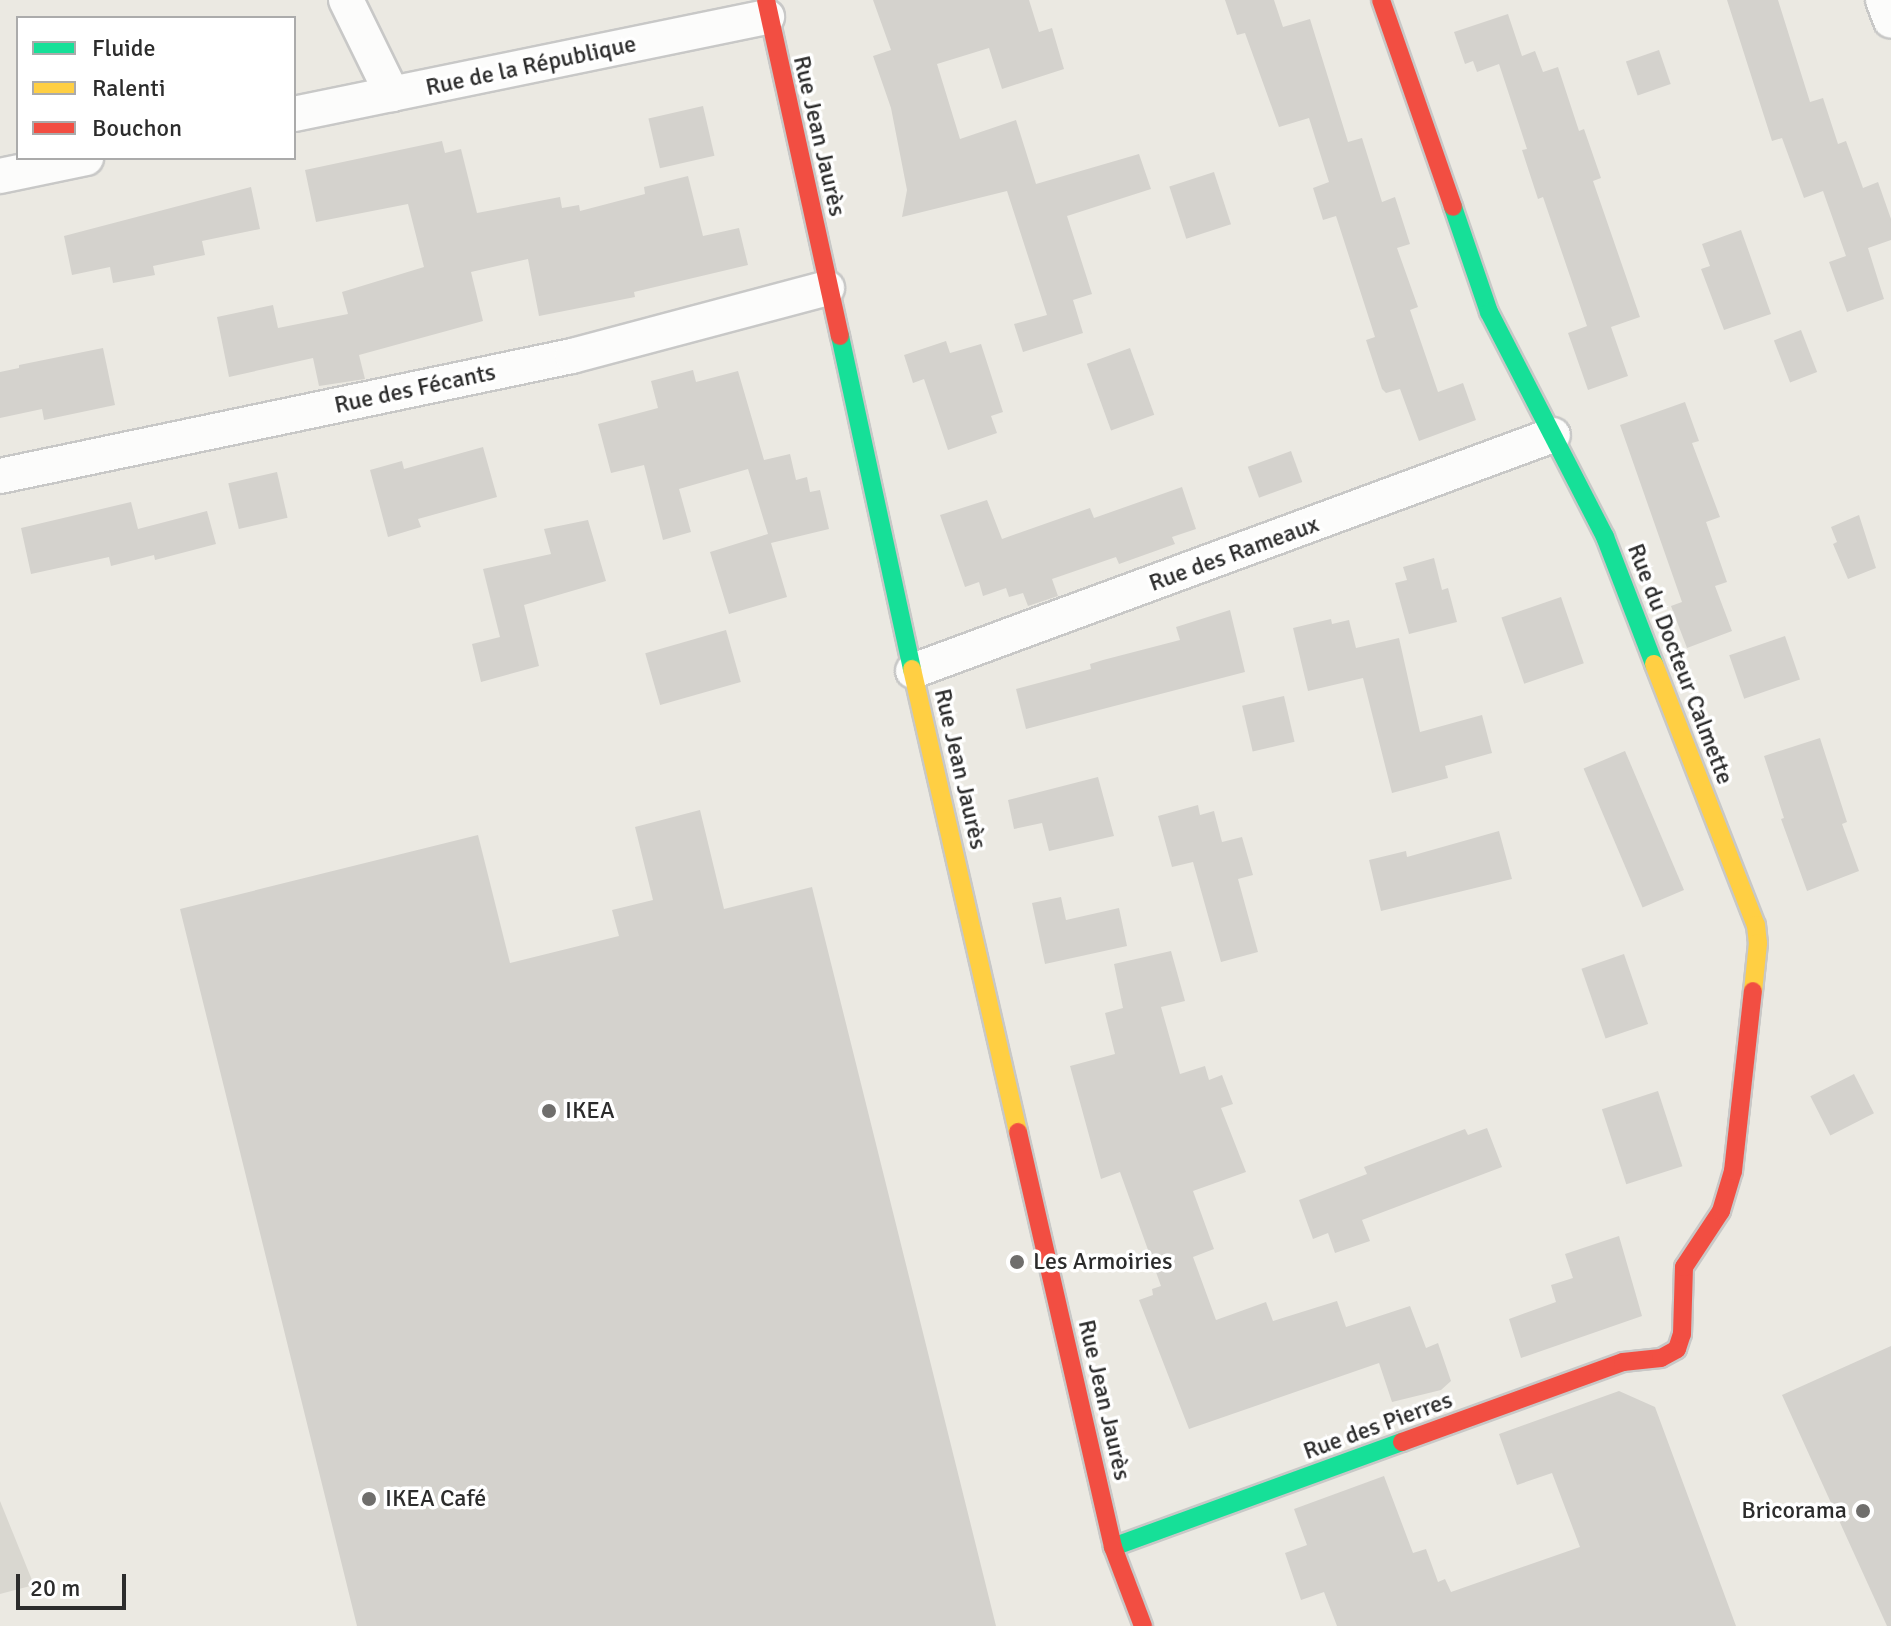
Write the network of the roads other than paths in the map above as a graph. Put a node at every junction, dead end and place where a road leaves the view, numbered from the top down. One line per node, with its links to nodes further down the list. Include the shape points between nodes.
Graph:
1 (346, 0): 6 (street)
2 (1381, 0): 11 (street, Rue du Docteur Calmette, via 1489,312)
3 (1883, 0): 5 (street)
4 (767, 9): 6 (street, Rue de la République); 10 (street, Rue Jean Jaurès)
5 (1891, 21)
6 (392, 94): 7 (street, Rue de la République)
7 (296, 114)
8 (76, 160): 9 (street)
9 (0, 176)
10 (827, 288): 12 (street, Rue des Fécants, via 572,356); 13 (street, Rue Jean Jaurès)
11 (1553, 435): 13 (street, Rue des Rameaux); 14 (street, Rue du Docteur Calmette, via 1605,537 1756,925 1727,1198 1684,1267 1682,1334 1677,1349)
12 (0, 476)
13 (913, 671): 15 (street, Rue Jean Jaurès)
14 (1661, 1358): 15 (street, Rue des Pierres, via 1623,1362)
15 (1113, 1547): 16 (street, Rue Jean Jaurès); 17 (street, Rue Jean Jaurès)
16 (1112, 1594)
17 (1143, 1626)

